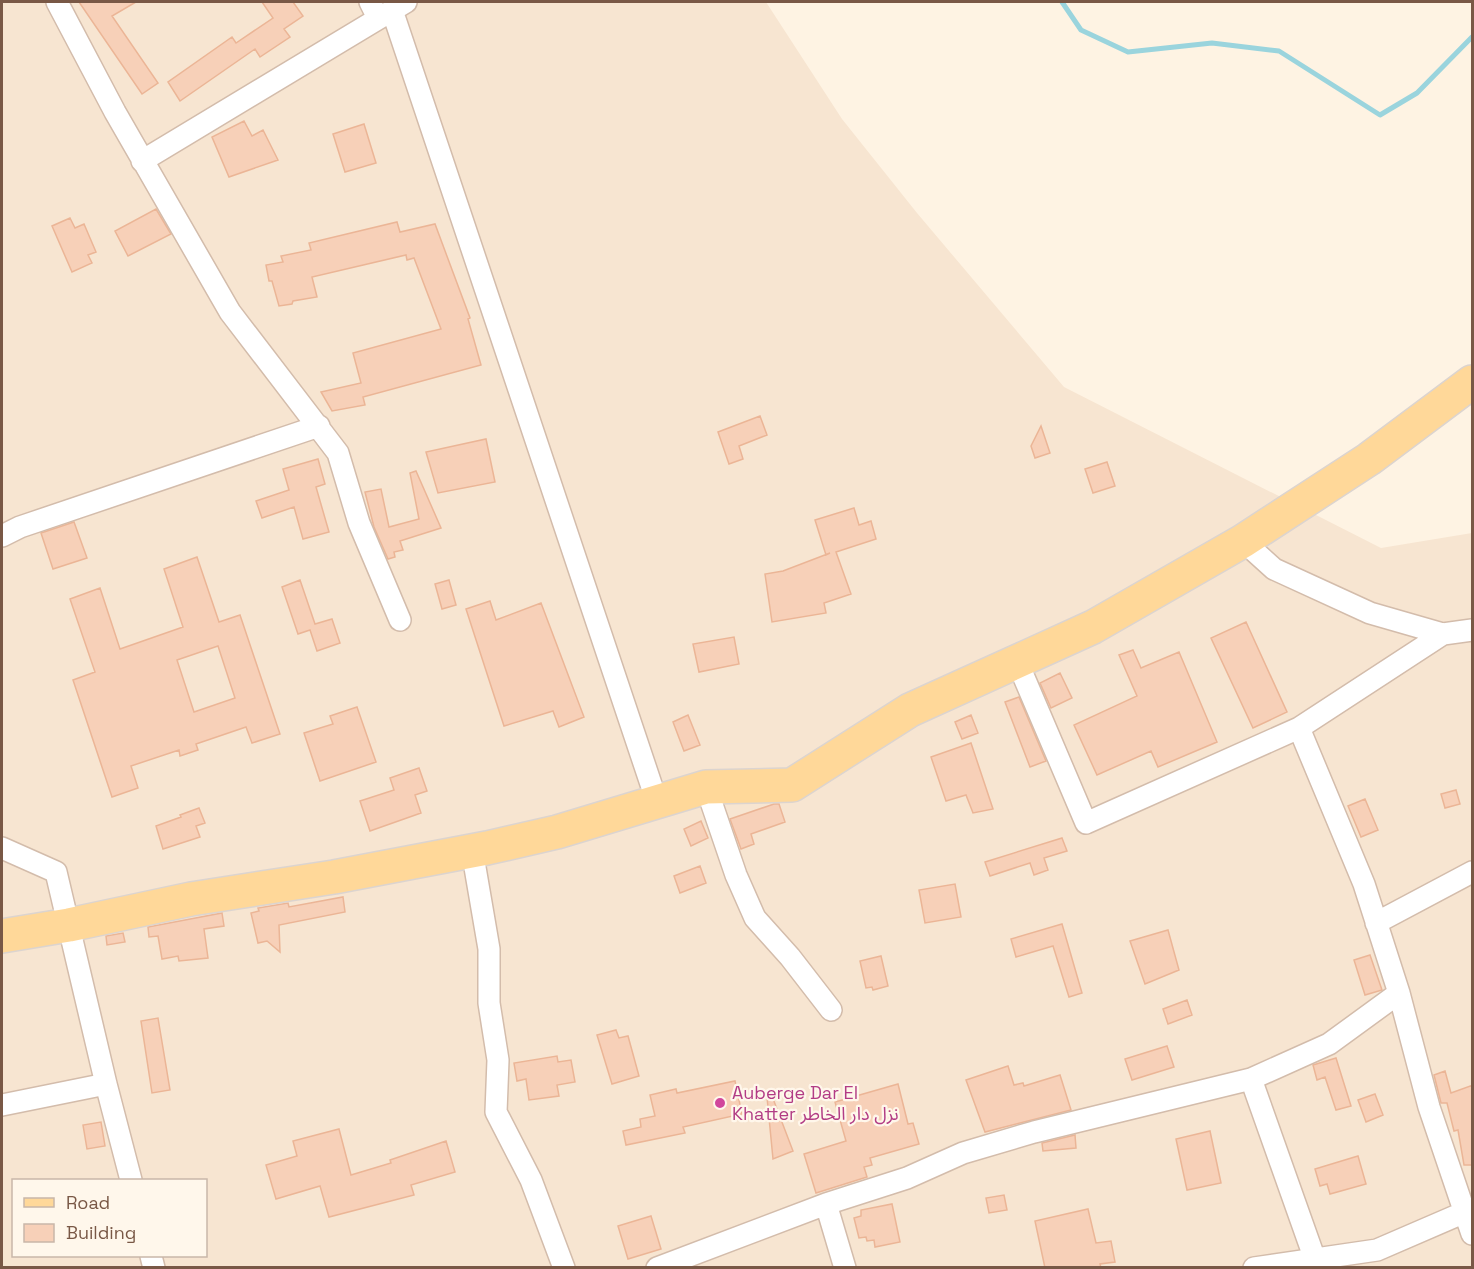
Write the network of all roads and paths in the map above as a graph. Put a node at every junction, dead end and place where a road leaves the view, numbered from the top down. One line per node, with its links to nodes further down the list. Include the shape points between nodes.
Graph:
1 (57, 2): 3 (street)
2 (387, 8): 3 (street); 14 (street)
3 (142, 161): 5 (street, via 230,312)
4 (1473, 382): 7 (main road, via 1369,459)
5 (319, 426): 6 (street); 8 (street, via 338,453 359,523)
6 (2, 536)
7 (1243, 541): 10 (street, via 1274,569 1370,613); 11 (main road, via 1093,627)
8 (400, 620)
9 (1473, 630): 10 (street)
10 (1443, 634): 12 (street)
11 (1017, 661): 12 (street, via 1086,823); 13 (main road, via 910,710 792,785)
12 (1299, 728): 18 (street, via 1364,884)
13 (706, 787): 14 (main road); 22 (street, via 755,918)
14 (657, 802): 16 (main road, via 557,832)
15 (2, 848): 19 (street, via 56,872)
16 (472, 850): 19 (main road, via 191,899); 31 (street, via 489,949 489,1003 498,1060 496,1112 531,1180)
17 (1473, 872): 18 (street)
18 (1376, 923): 21 (street)
19 (69, 925): 20 (main road); 24 (street)
20 (2, 936)
21 (1399, 993): 23 (street, via 1329,1044); 28 (street, via 1429,1107)
22 (831, 1010)
23 (1251, 1079): 27 (street, via 1034,1132); 30 (street)
24 (106, 1084): 25 (street); 26 (street)
25 (2, 1106)
26 (131, 1179)
27 (826, 1204): 32 (street); 33 (street)
28 (1469, 1210): 29 (street); 30 (street, via 1377,1250)
29 (1473, 1234)
30 (1316, 1263): 34 (street)
31 (564, 1268)
32 (657, 1268)
33 (845, 1268)
34 (1254, 1268)

